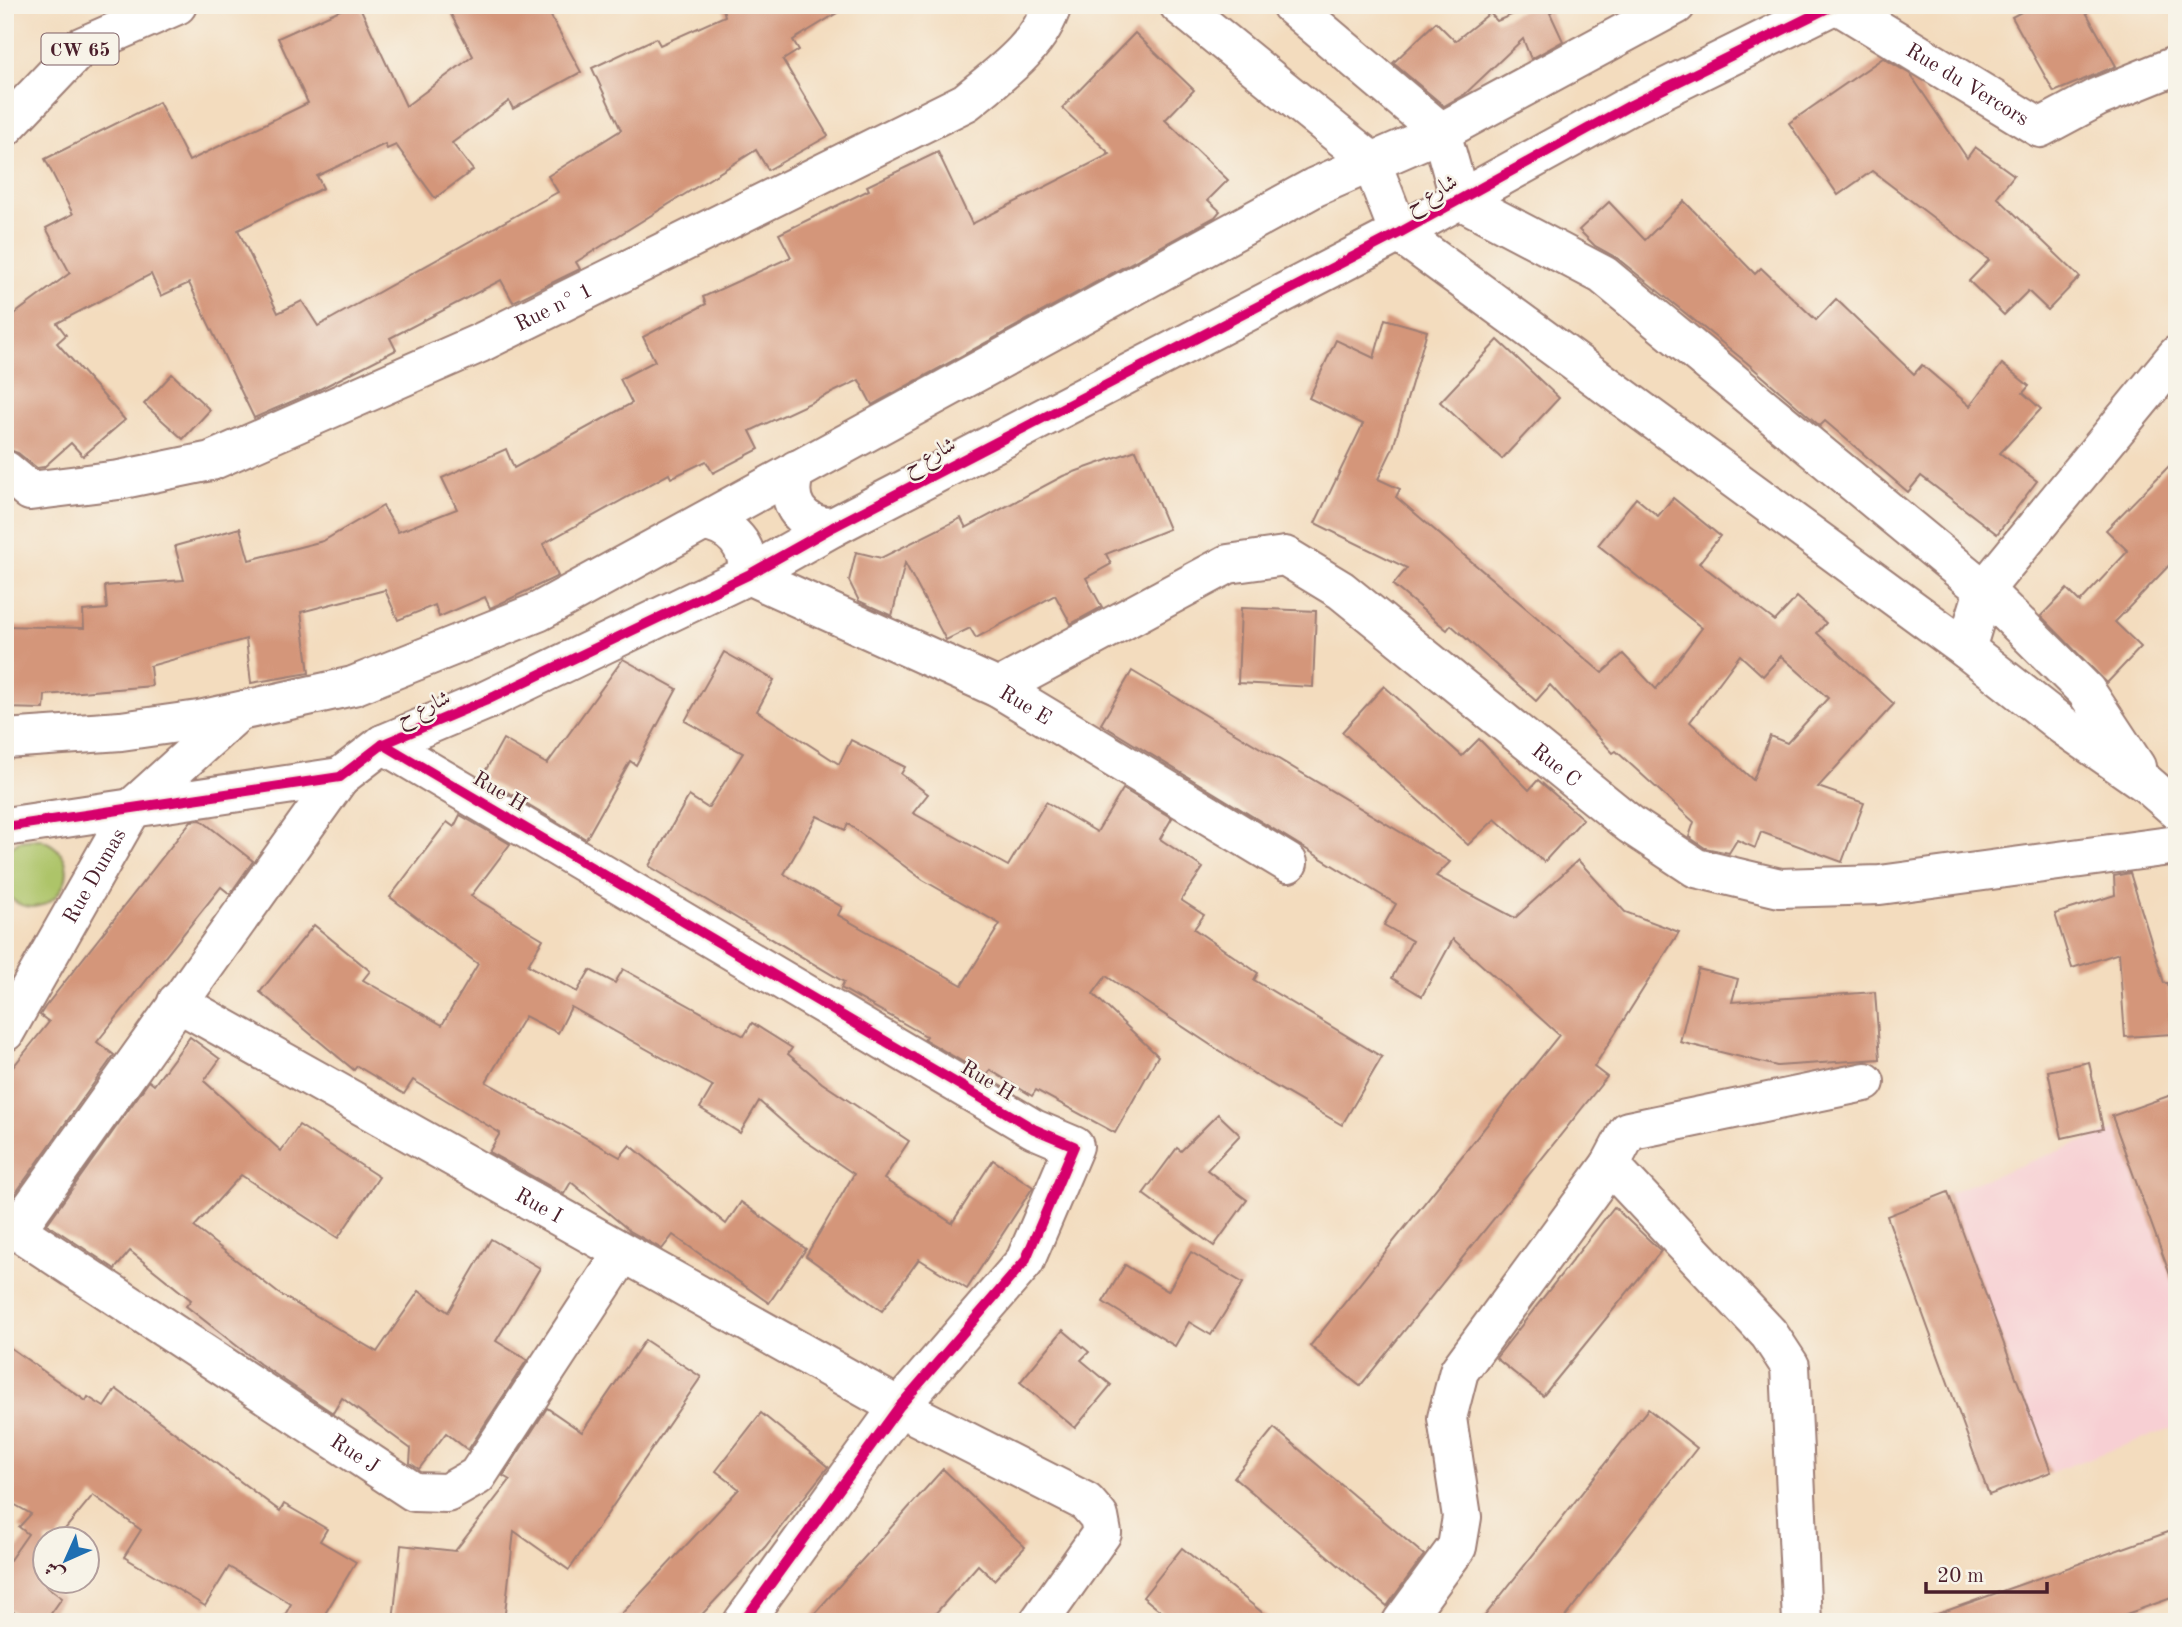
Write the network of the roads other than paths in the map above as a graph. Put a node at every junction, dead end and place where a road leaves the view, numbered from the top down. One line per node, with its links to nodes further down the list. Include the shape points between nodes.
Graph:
1 (177, 5): 8 (street, CW 65, via 81,47)
2 (1052, 5): 14 (street, Rue n° 1, via 1048,20 1025,52 966,102 480,343 211,461 119,480 30,491)
3 (1179, 5): 10 (street)
4 (1291, 5): 9 (street)
5 (1676, 5): 9 (street)
6 (1836, 5): 7 (street, Rue du Vercors, via 2040,128 2098,97); 11 (street, شارع ح, via 1631,105)
7 (2177, 65)
8 (5, 127)
9 (1441, 132): 10 (street); 11 (street)
10 (1371, 161): 12 (street); 15 (street, via 1315,187)
11 (1460, 200): 12 (street, شارع ح); 19 (street, via 1603,275)
12 (1399, 233): 17 (street, شارع ح); 20 (street)
13 (2177, 355): 19 (street)
14 (5, 470)
15 (796, 470): 16 (street); 17 (street, via 790,493 800,515 820,527)
16 (704, 522): 18 (street, via 725,528 741,543); 22 (street, via 538,612 426,659 353,686)
17 (833, 527): 18 (street, شارع ح)
18 (748, 575): 21 (street, Rue E); 24 (street, شارع ح, via 485,701)
19 (1984, 590): 20 (street); 26 (street, via 2086,691)
20 (1966, 649): 26 (street)
21 (998, 688): 30 (street, Rue C, via 1228,564 1285,556 1341,590 1631,825 1696,868 1780,888 1881,885); 31 (street, Rue E)
22 (238, 711): 23 (street, via 121,731); 27 (street, Rue Dumas)
23 (5, 739)
24 (383, 744): 25 (street, شارع ح); 38 (street, Rue H, via 1034,1129 1074,1146 1025,1261)
25 (340, 777): 27 (street, شارع ح); 32 (street)
26 (2147, 784): 28 (street)
27 (133, 807): 29 (street, شارع ح); 33 (street, Rue Dumas)
28 (2177, 810)
29 (5, 827)
30 (2177, 845)
31 (1288, 863)
32 (177, 1002): 36 (street); 37 (street, Rue I)
33 (5, 1032)
34 (1865, 1082): 35 (street, via 1628,1131)
35 (1610, 1165): 41 (street, via 1458,1371 1447,1418 1462,1517 1457,1547); 42 (street, via 1769,1334 1790,1366)
36 (11, 1226): 37 (street, Rue J, via 414,1492 447,1493 477,1476)
37 (624, 1253): 38 (street, Rue I)
38 (900, 1407): 39 (street, Rue H); 40 (street, Rue I, via 1086,1502 1099,1517 1102,1533)
39 (743, 1622)
40 (1039, 1622)
41 (1402, 1622)
42 (1802, 1622)

